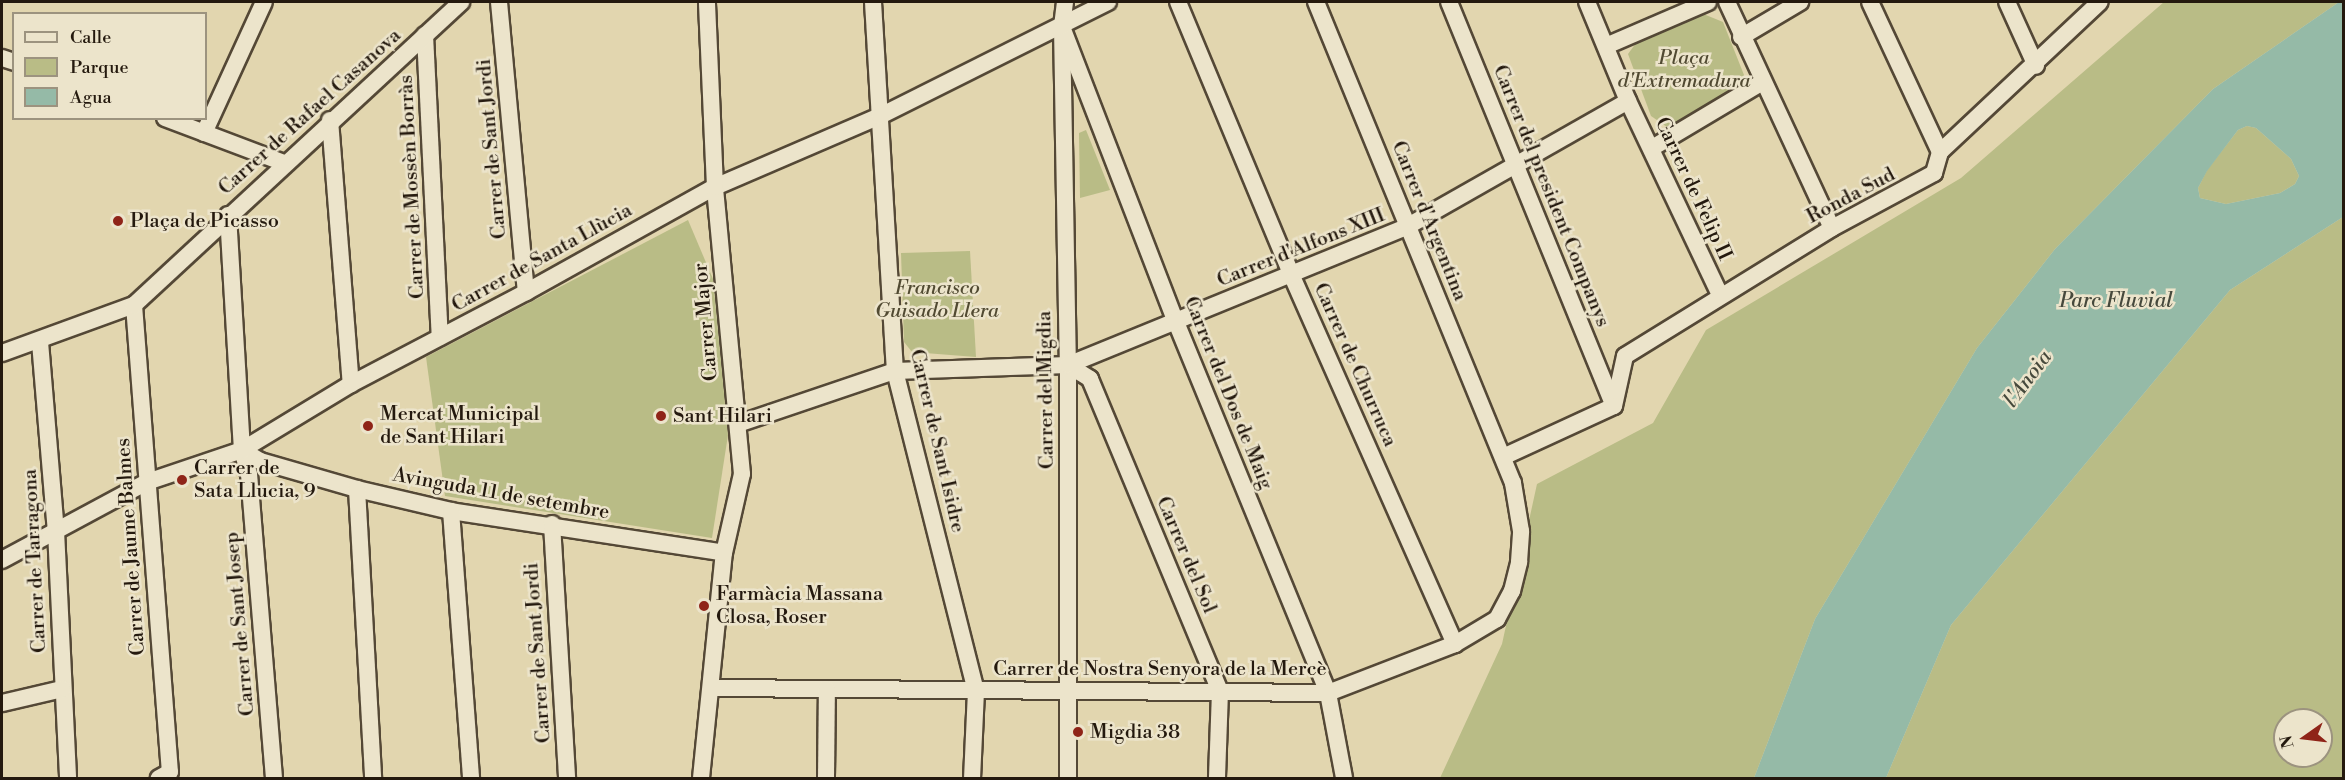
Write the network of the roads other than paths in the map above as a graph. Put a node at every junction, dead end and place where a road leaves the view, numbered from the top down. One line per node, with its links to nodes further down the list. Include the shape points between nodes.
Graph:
1 (262, 2): 28 (street)
2 (461, 2): 19 (street, Carrer de Rafael Casanova)
3 (499, 2): 38 (street, Carrer de Sant Jordi)
4 (706, 2): 33 (street, Carrer Major)
5 (873, 2): 25 (street, Carrer de Sant Isidre)
6 (1065, 2): 18 (street, Carrer del Migdia)
7 (1108, 2): 18 (street, Carrer de Santa Llùcia)
8 (1178, 2): 37 (street, Carrer de Churruca)
9 (1316, 2): 35 (street, Carrer d'Argentina)
10 (1449, 2): 32 (street, Carrer del president Companys)
11 (1587, 2): 21 (street, Carrer de Felip II)
12 (1708, 2): 21 (street)
13 (1727, 2): 20 (street)
14 (1800, 2): 20 (street)
15 (1870, 2): 30 (street)
16 (2007, 2): 22 (street)
17 (2100, 2): 22 (street, Ronda Sud)
18 (1062, 27): 25 (street, Carrer de Santa Llùcia); 41 (street, Carrer del Dos de Maig); 45 (street, Carrer del Migdia)
19 (425, 36): 27 (street, Carrer de Rafael Casanova); 42 (street, Carrer de Mossèn Borràs)
20 (1741, 37): 23 (street)
21 (1606, 46): 24 (street, Carrer de Felip II)
22 (2037, 66): 30 (street, Ronda Sud)
23 (1761, 83): 29 (street); 36 (street)
24 (1628, 101): 29 (street, Carrer de Felip II); 32 (street, Carrer d'Alfons XIII)
25 (880, 116): 33 (street, Carrer de Santa Llùcia); 46 (street, Carrer de Sant Isidre)
26 (170, 120): 28 (street)
27 (330, 120): 31 (street, Carrer de Rafael Casanova); 47 (street)
28 (204, 133): 31 (street)
29 (1652, 148): 39 (street, Carrer de Felip II)
30 (1941, 152): 36 (street, Ronda Sud, via 1934,173)
31 (284, 163): 34 (street, Carrer de Rafael Casanova)
32 (1515, 165): 35 (street, Carrer d'Alfons XIII); 48 (street, Carrer del president Companys)
33 (715, 187): 38 (street, Carrer de Santa Llùcia); 49 (street, Carrer Major)
34 (228, 215): 40 (street, Carrer de Rafael Casanova); 50 (street, Carrer de Sant Josep)
35 (1408, 226): 37 (street, Carrer d'Alfons XIII); 51 (street, Carrer d'Argentina)
36 (1832, 228): 39 (street, Ronda Sud)
37 (1291, 274): 41 (street, Carrer d'Alfons XIII); 59 (street, Carrer de Churruca)
38 (526, 292): 42 (street, Carrer de Santa Llùcia)
39 (1720, 295): 48 (street, Ronda Sud, via 1625,356)
40 (134, 306): 43 (street, Carrer de Rafael Casanova); 52 (street, Carrer de Jaume Balmes)
41 (1176, 322): 45 (street, Carrer d'Alfons XIII); 66 (street, Carrer del Dos de Maig)
42 (440, 337): 47 (street, Carrer de Santa Llùcia)
43 (40, 342): 44 (street, Carrer de Rafael Casanova); 56 (street, Carrer de Tarragona)
44 (2, 353)
45 (1068, 365): 46 (street, Carrer d'Alfons XIII); 64 (street, Carrer del Sol, via 1090,380); 65 (street, Carrer del Migdia)
46 (895, 371): 49 (street, Carrer d'Alfons XIII); 63 (street, Carrer de Sant Isidre)
47 (351, 384): 50 (street, Carrer de Santa Llùcia)
48 (1614, 406): 51 (street)
49 (738, 424): 57 (street, Carrer Major, via 742,474)
50 (242, 450): 52 (street, Carrer de Santa Llùcia); 53 (street, Avinguda 11 de setembre, via 260,461); 71 (street, Carrer de Sant Josep, via 249,474)
51 (1503, 457): 59 (street, Carrer de Nostra Senyora de la Mercè, via 1513,483 1521,531 1512,591 1497,619)
52 (147, 483): 56 (street, Carrer de Santa Llùcia); 70 (street, Carrer de Jaume Balmes, via 170,772)
53 (357, 489): 54 (street, Avinguda 11 de setembre); 72 (street)
54 (451, 511): 55 (street, Avinguda 11 de setembre); 73 (street)
55 (552, 524): 57 (street, Avinguda 11 de setembre); 74 (street, Carrer de Sant Jordi)
56 (56, 531): 58 (street, Carrer de Santa Llùcia); 61 (street, Carrer de Tarragona)
57 (724, 553): 60 (street, Carrer Major)
58 (2, 560)
59 (1455, 644): 66 (street, Carrer de Nostra Senyora de la Mercè)
60 (711, 688): 62 (street, Carrer de Nostra Senyora de la Mercè); 75 (street, Carrer Major)
61 (62, 689): 67 (street); 69 (street, Carrer de Tarragona)
62 (827, 689): 63 (street, Carrer de Nostra Senyora de la Mercè); 76 (street)
63 (976, 690): 65 (street, Carrer de Nostra Senyora de la Mercè); 77 (street, Carrer de Sant Isidre)
64 (1220, 691): 65 (street, Carrer de Nostra Senyora de la Mercè); 66 (street, Carrer de Nostra Senyora de la Mercè); 79 (street, Carrer del Sol)
65 (1070, 692): 68 (street, Carrer del Migdia)
66 (1328, 693): 80 (street, Carrer del Dos de Maig)
67 (2, 704)
68 (1068, 774): 78 (street)
69 (68, 778)
70 (159, 778)
71 (274, 778)
72 (373, 778)
73 (471, 778)
74 (567, 778)
75 (701, 778)
76 (826, 778)
77 (972, 778)
78 (1054, 778)
79 (1217, 778)
80 (1344, 778)

